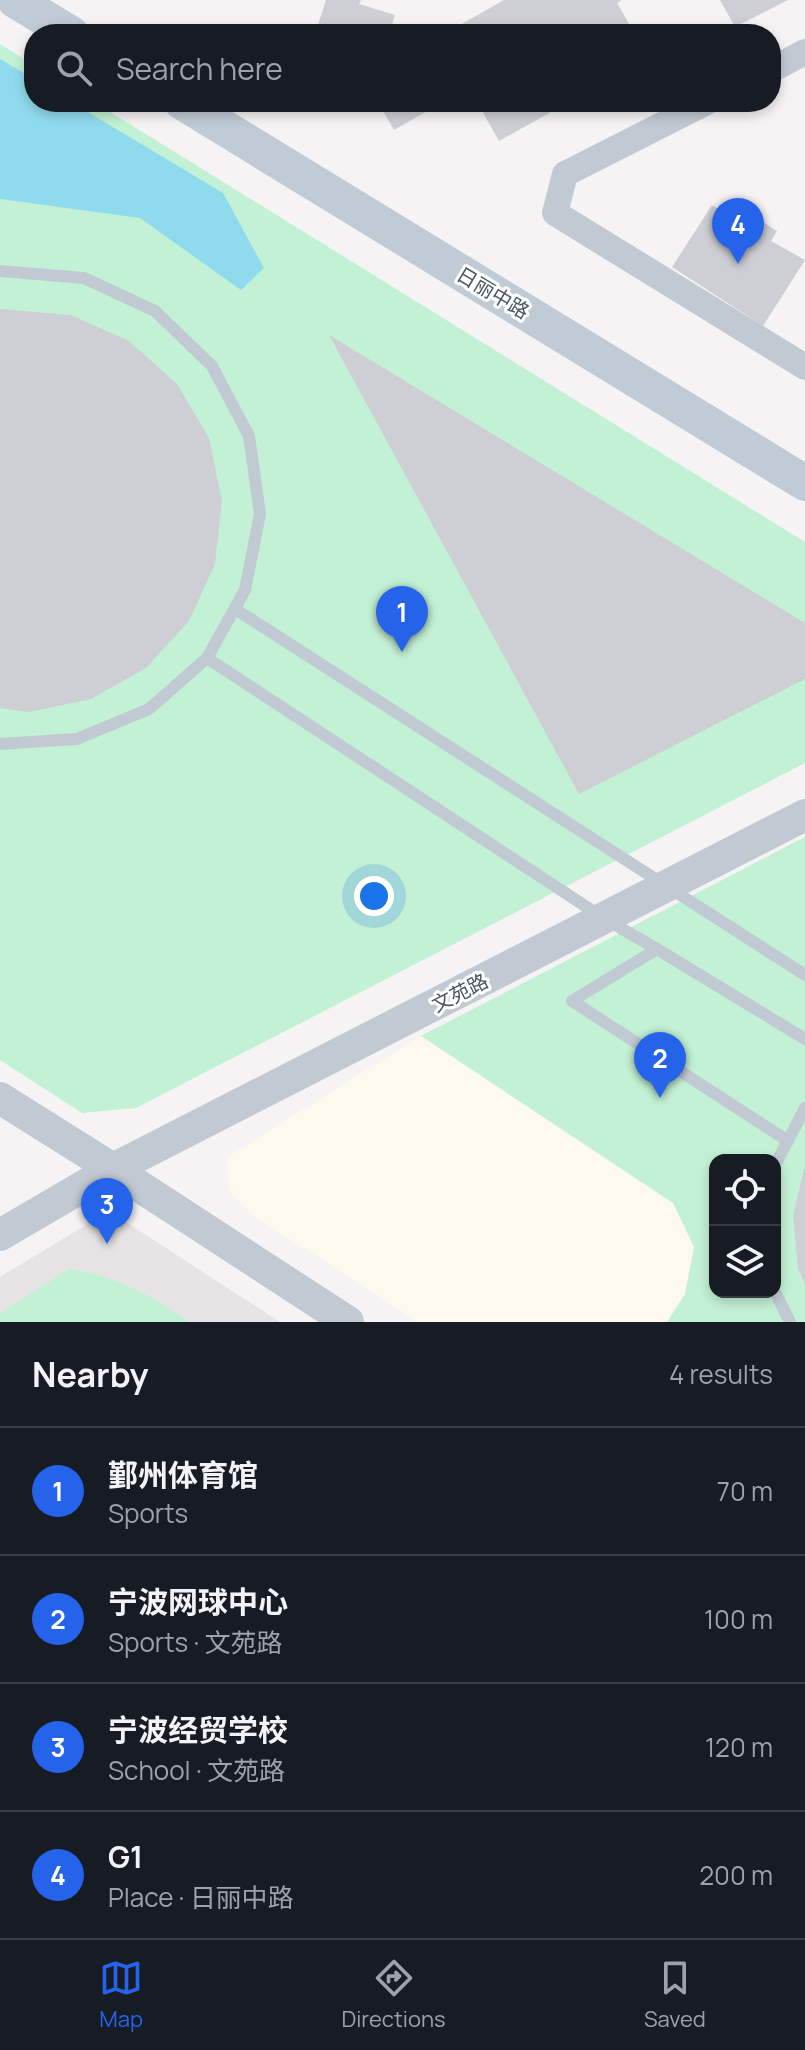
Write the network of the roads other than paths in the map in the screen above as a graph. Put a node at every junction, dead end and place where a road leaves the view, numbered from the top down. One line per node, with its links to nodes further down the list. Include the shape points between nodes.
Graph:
1 (15, 0): 2 (main road)
2 (55, 24)
3 (805, 52): 4 (street)
4 (781, 65)
5 (198, 112): 9 (main road, 日丽中路)
6 (687, 112): 8 (street, via 565,174 555,213)
7 (0, 271): 10 (lane, via 84,278 155,311 212,366 249,436 260,514 245,590)
8 (805, 367)
9 (805, 483)
10 (235, 609): 11 (lane); 14 (lane)
11 (207, 658): 12 (lane, via 149,709 77,739); 15 (lane)
12 (0, 744)
13 (805, 815): 14 (street, 文苑路)
14 (668, 886): 15 (street, 文苑路); 17 (lane)
15 (605, 919): 16 (lane); 23 (street, 文苑路)
16 (657, 949): 18 (lane); 21 (lane, via 572,1001)
17 (805, 975)
18 (805, 1039)
19 (0, 1098): 23 (street)
20 (805, 1108): 21 (lane)
21 (788, 1141): 22 (lane)
22 (781, 1154)
23 (113, 1169): 24 (street, 文苑路); 26 (street)
24 (0, 1235)
25 (778, 1298): 27 (lane)
26 (348, 1322)
27 (790, 1322)

